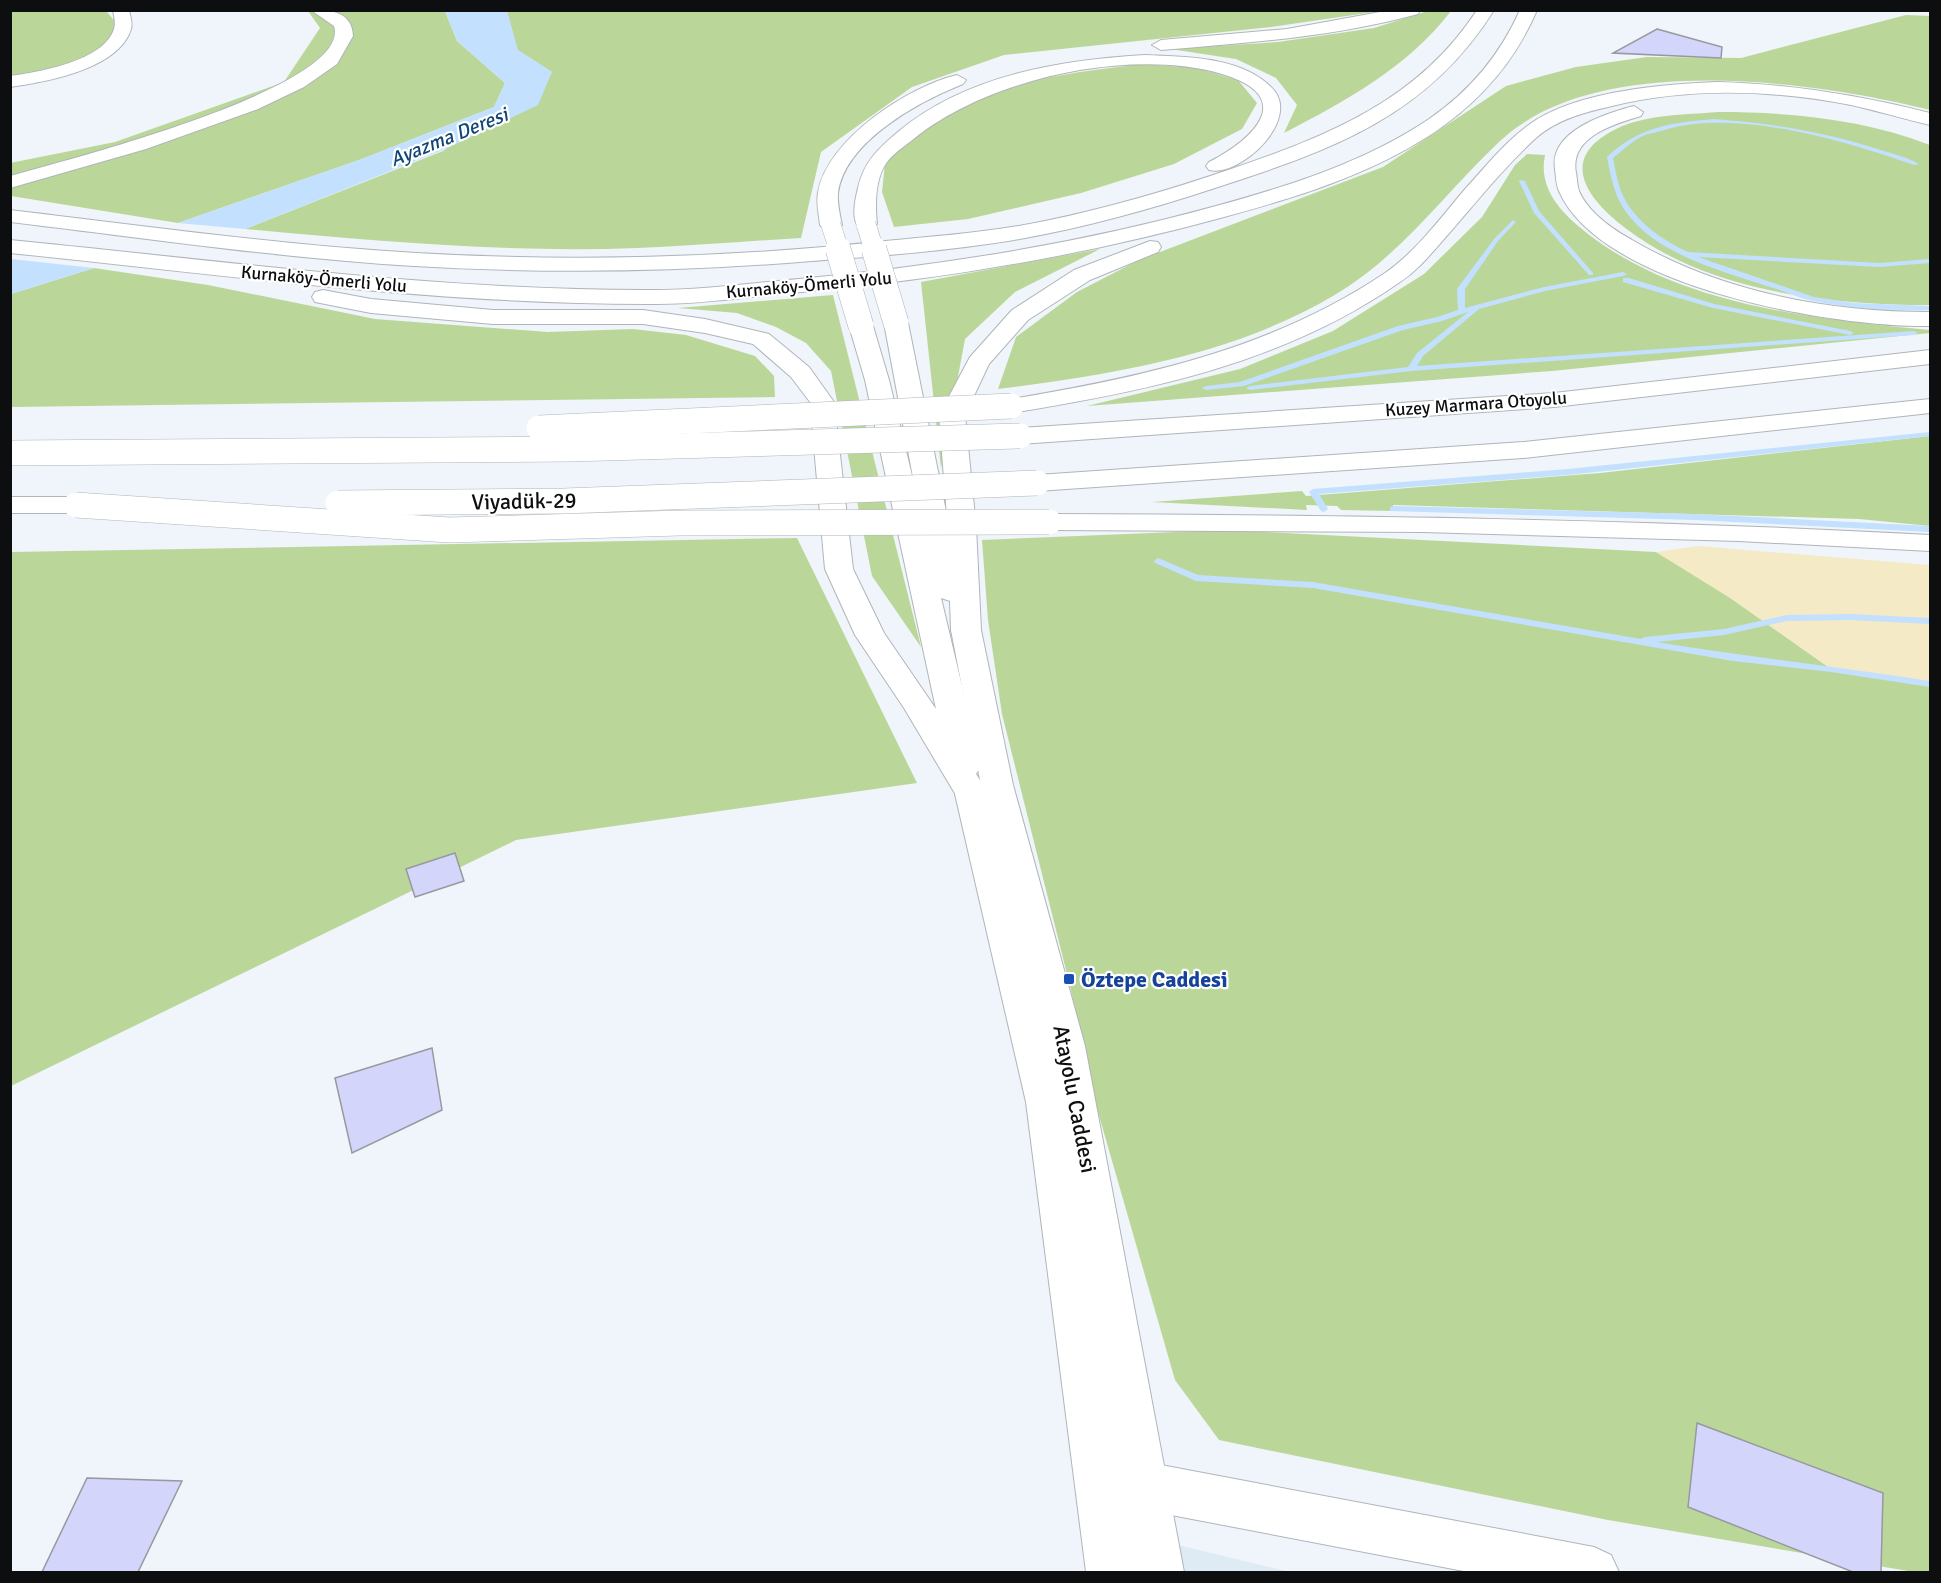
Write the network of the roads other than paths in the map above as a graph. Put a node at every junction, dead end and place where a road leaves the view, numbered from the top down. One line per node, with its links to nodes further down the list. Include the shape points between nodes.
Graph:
1 (121, 10): 6 (main road, via 124,26 106,52 58,73)
2 (319, 10): 9 (main road, via 340,21 345,31 336,56 316,72 270,96 198,125)
3 (1412, 10): 24 (main road, Atayolu Caddesi, bridge, via 1340,28 1028,61 976,74 915,98 886,117 840,165 828,192 831,225 877,380)
4 (1486, 10): 12 (main road, Kurnaköy-Ömerli Yolu, via 1462,48 1432,75 1351,129 1299,152 1195,188)
5 (1529, 10): 10 (main road, Kurnaköy-Ömerli Yolu, via 1514,45 1462,104 1398,146)
6 (10, 82)
7 (1930, 119): 19 (main road, bridge, via 1824,97 1724,88 1667,90 1608,100 1569,112 1534,130 1404,269 1301,332 1196,370 1106,391 1011,406 602,424)
8 (1930, 135): 15 (main road, via 1863,117 1803,107 1677,105 1631,113 1576,139 1564,160 1564,182 1572,200 1620,242 1678,271 1773,301 1840,313)
9 (10, 182)
10 (1278, 197): 14 (main road, Kurnaköy-Ömerli Yolu, via 1066,249 890,278 668,297 473,292); 23 (main road, via 1230,220 1082,275 1020,315 978,362 952,415)
11 (10, 216): 12 (main road, Kurnaköy-Ömerli Yolu, via 342,254 519,264 678,265 832,255)
12 (1053, 225): 23 (main road, bridge, via 1175,184 1220,164 1258,141 1270,126 1270,98 1262,86 1245,76 1204,65 1161,59 1089,64 1023,77 950,104 909,129 877,162 864,202 866,224 897,323 947,582)
13 (10, 246): 14 (main road, Kurnaköy-Ömerli Yolu)
14 (192, 267): 24 (main road, via 371,306 493,317 643,317 761,339 800,372 822,402 839,569 870,635)
15 (1930, 319)
16 (1930, 357): 19 (main road, Kuzey Marmara Otoyolu, bridge, via 1554,400 1020,436 571,449)
17 (1930, 406): 21 (main road, Viyadük-29, bridge, via 1523,450 1037,483 564,501)
18 (10, 453): 19 (main road, bridge)
19 (118, 453)
20 (10, 505): 21 (main road, Viyadük-29)
21 (76, 505): 22 (main road, bridge, via 449,530 679,524 1423,524)
22 (1930, 543)
23 (966, 630): 26 (main road, Atayolu Caddesi, via 997,785 1066,1046)
24 (972, 794): 25 (main road, Atayolu Caddesi, via 1046,1102)
25 (1099, 1477): 26 (main road); 27 (main road, Atayolu Caddesi)
26 (1146, 1486): 28 (main road, Atayolu Caddesi); 29 (main road)
27 (1111, 1572)
28 (1160, 1572)
29 (1594, 1572)

